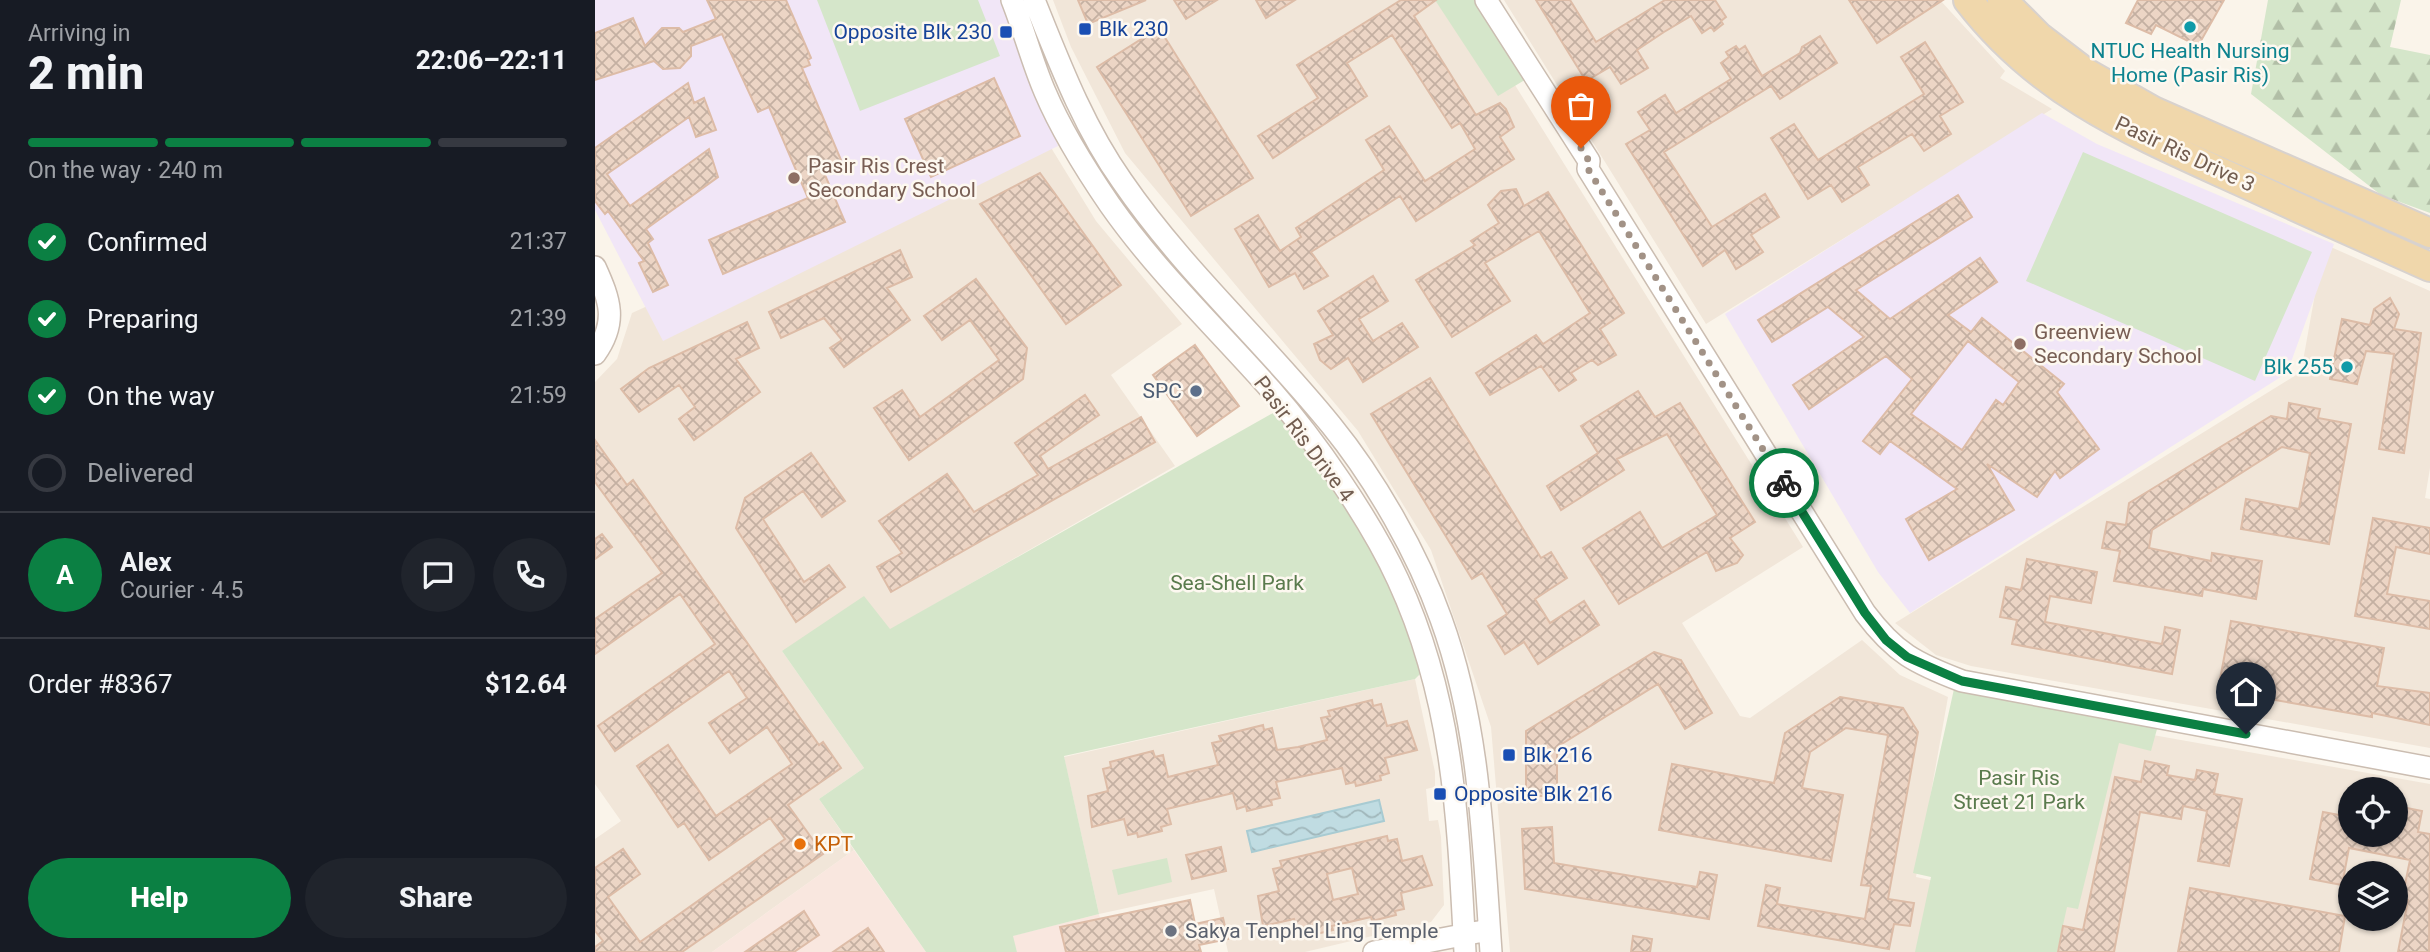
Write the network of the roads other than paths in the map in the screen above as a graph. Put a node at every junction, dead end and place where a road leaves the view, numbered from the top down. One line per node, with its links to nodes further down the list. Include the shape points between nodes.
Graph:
1 (1012, 0): 14 (street, Pasir Ris Drive 4, via 1045,93 1071,146 1111,206 1154,261 1292,415 1370,528 1398,579 1446,722 1455,796)
2 (1034, 0): 13 (street, Pasir Ris Drive 4, via 1081,113 1121,181 1173,247 1334,428 1411,552 1441,618 1467,705 1482,817)
3 (1473, 0): 7 (street, via 1578,168)
4 (1486, 0): 7 (street, via 1589,161)
5 (1968, 0): 10 (main road, Pasir Ris Drive 3, via 1992,32 2061,91 2138,135)
6 (2003, 0): 8 (main road, Pasir Ris Drive 3, via 2039,37 2086,73 2153,111)
7 (1588, 169): 12 (street, via 1865,613 1907,657 1962,681)
8 (2430, 233)
9 (595, 267): 11 (street, via 611,306)
10 (2430, 267)
11 (595, 354)
12 (2430, 768)
13 (1491, 943): 14 (street, Pasir Ris Drive 4)
14 (1459, 947): 15 (street, Pasir Ris Drive 4)
15 (1374, 952)

